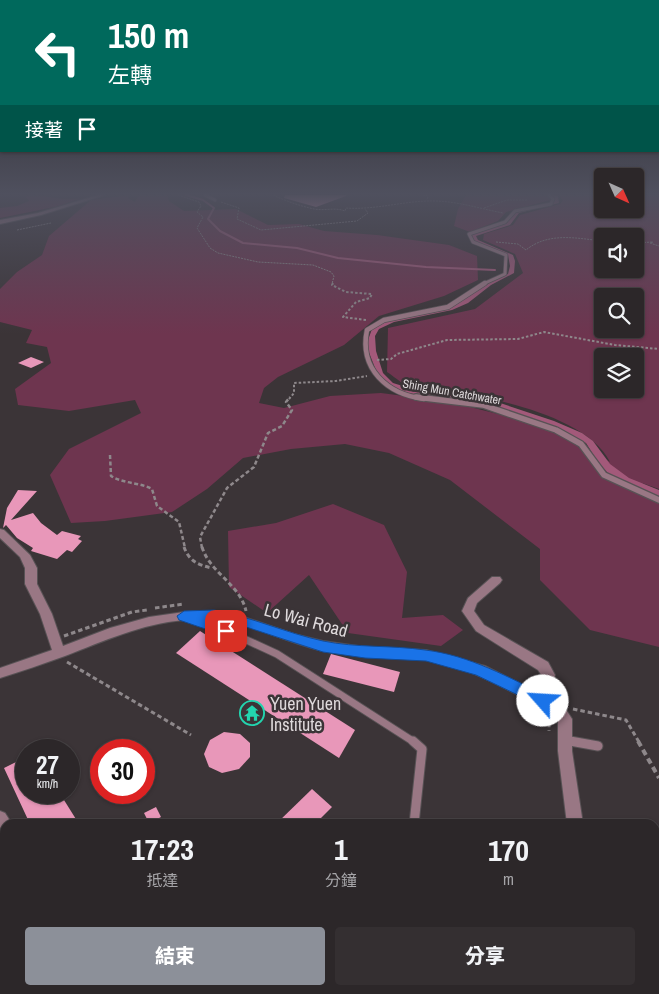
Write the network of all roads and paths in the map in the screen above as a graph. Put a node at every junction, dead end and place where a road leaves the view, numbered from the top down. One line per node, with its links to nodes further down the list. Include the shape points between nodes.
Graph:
1 (208, 241): 7 (path, via 210,248 218,253 258,262 313,265 331,272 334,276 332,285 346,292 372,294 370,298 356,302 343,317 366,318)
2 (472, 241): 7 (lane, via 506,255 505,274 484,283 448,307 384,320)
3 (537, 241): 6 (path)
4 (644, 242): 5 (path, via 653,242 650,243)
5 (659, 246)
6 (526, 250)
7 (367, 330): 9 (lane, Shing Mun Catchwater)
8 (659, 349): 9 (path, via 544,332 518,339 447,340 397,354 391,359)
9 (368, 360): 10 (lane, Shing Mun Catchwater)
10 (374, 375): 12 (lane, Shing Mun Catchwater, via 381,384 398,393 481,405 562,432 584,445 604,475); 14 (path, via 292,385 294,393 286,402 292,410 282,426 268,433 254,467 228,488 200,537 204,558)
11 (110, 455): 14 (path, via 111,476 124,484 152,489 157,506 179,522 184,552 200,565)
12 (659, 500)
13 (0, 532): 18 (street, via 25,555 31,568 31,584)
14 (214, 568): 16 (path, via 244,601)
15 (496, 580): 20 (street, via 472,601 468,611 480,628 543,666 549,675)
16 (246, 612)
17 (184, 616): 18 (street, Lo Wai Road, via 114,630); 20 (street, Lo Wai Road, via 244,621 323,646 426,655 480,670); 26 (lane, via 277,654 411,739 422,749 423,763 414,802)
18 (61, 655): 19 (street, Lo Wai Road); 22 (path)
19 (0, 673)
20 (543, 701): 23 (street, Lo Wai Road, via 565,719)
21 (570, 708): 25 (path, via 626,720)
22 (190, 736)
23 (565, 740): 24 (lane); 27 (street)
24 (598, 746)
25 (659, 778)
26 (414, 819)
27 (574, 819)

